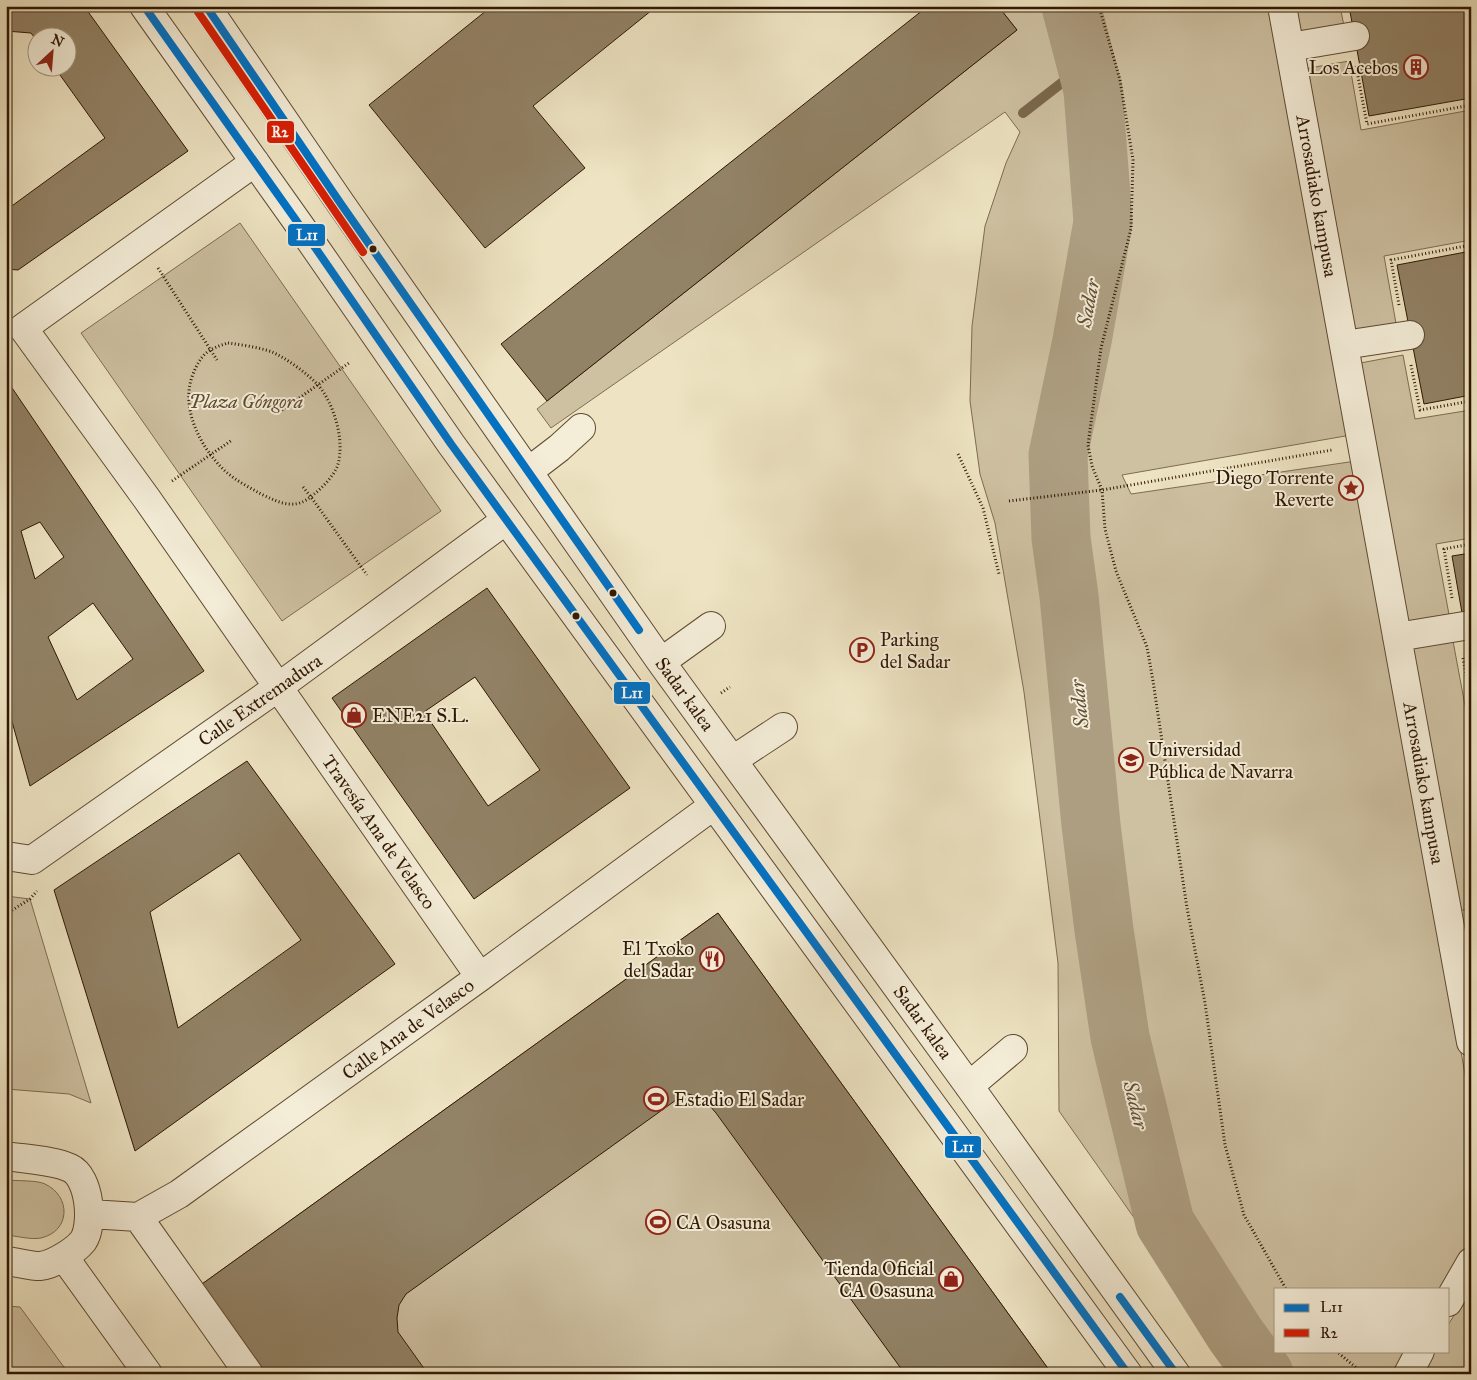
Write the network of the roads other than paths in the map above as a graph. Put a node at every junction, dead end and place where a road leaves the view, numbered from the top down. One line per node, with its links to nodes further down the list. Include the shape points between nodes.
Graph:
1 (144, 6): 6 (street)
2 (206, 6): 11 (street, Sadar kalea)
3 (1282, 6): 5 (street, Arrosadiako kampusa)
4 (1353, 37): 5 (street)
5 (1290, 47): 9 (street, Arrosadiako kampusa)
6 (255, 162): 7 (street); 12 (street)
7 (15, 327): 17 (street, via 147,499)
8 (1410, 335): 9 (street)
9 (1344, 345): 15 (street, Arrosadiako kampusa)
10 (581, 428): 11 (street)
11 (529, 471): 16 (street, Sadar kalea)
12 (506, 520): 17 (street, Calle Extremadura); 20 (street)
13 (711, 626): 16 (street)
14 (1464, 626): 15 (street)
15 (1397, 638): 22 (street, Arrosadiako kampusa)
16 (661, 662): 19 (street, Sadar kalea)
17 (277, 688): 21 (street, Calle Extremadura, via 32,860); 23 (street, Travesía Ana de Velasco)
18 (784, 727): 19 (street)
19 (733, 760): 26 (street, Sadar kalea)
20 (713, 806): 23 (street, Calle Ana de Velasco); 37 (street)
21 (6, 856)
22 (1461, 927): 24 (street, Arrosadiako kampusa)
23 (480, 977): 29 (street, Calle Ana de Velasco, via 179,1194)
24 (1471, 1042)
25 (1013, 1049): 26 (street)
26 (969, 1086): 38 (street, Sadar kalea)
27 (6, 1156): 28 (street, via 72,1168 84,1184)
28 (90, 1214): 29 (street); 30 (street, via 83,1240)
29 (138, 1216): 36 (street)
30 (64, 1257): 31 (street, via 41,1266); 35 (street)
31 (6, 1261)
32 (1471, 1262): 33 (street)
33 (1450, 1299)
34 (1419, 1352): 39 (street)
35 (148, 1374)
36 (249, 1374)
37 (1128, 1374)
38 (1176, 1374)
39 (1408, 1374)

